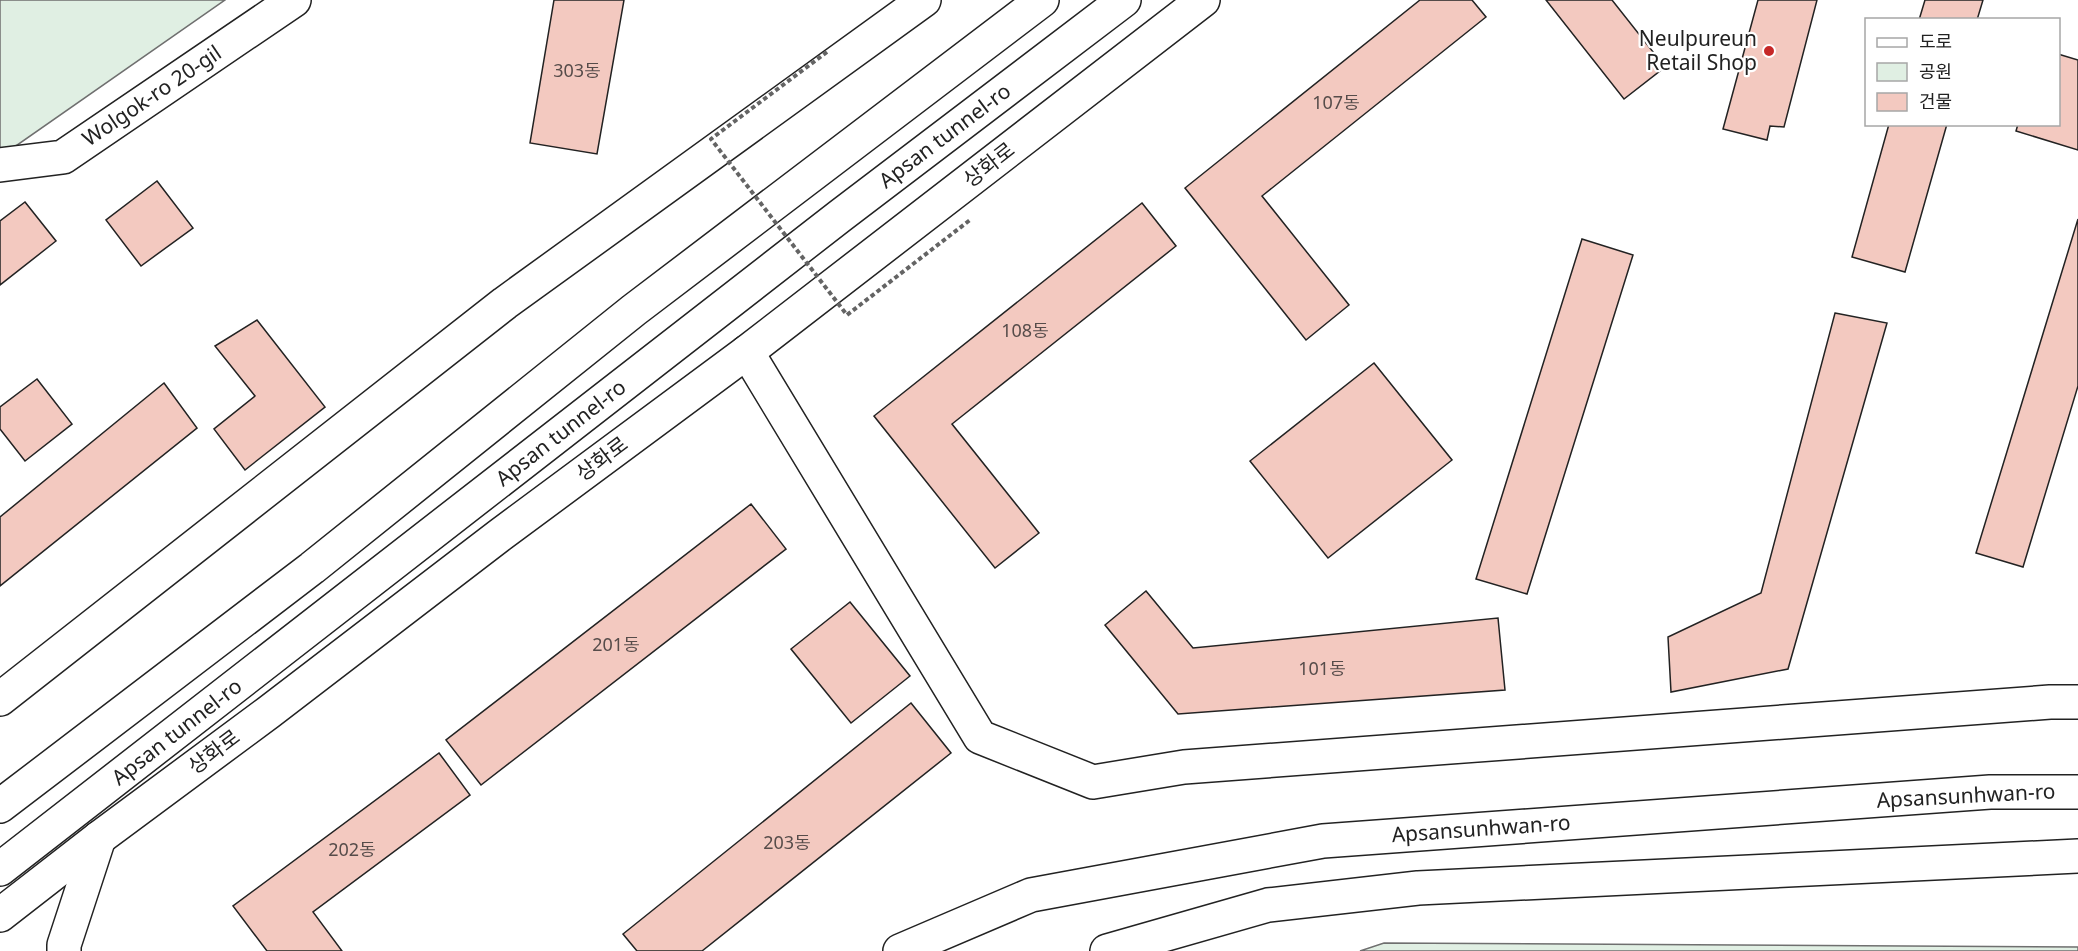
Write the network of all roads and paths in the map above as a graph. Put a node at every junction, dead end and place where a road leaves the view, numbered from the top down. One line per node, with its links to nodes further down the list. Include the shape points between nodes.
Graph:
1 (294, 0): 7 (main road, Wolgok-ro 20-gil, via 63,157)
2 (924, 0): 10 (main road, via 505,303)
3 (1042, 0): 13 (main road, via 634,310 312,568)
4 (1124, 0): 16 (main road, Apsan tunnel-ro)
5 (1203, 0): 9 (main road, 상화로)
6 (827, 52): 8 (path, bridge, via 711,139 847,315)
7 (0, 165)
8 (970, 220)
9 (747, 352): 11 (main road, via 980,737 1092,782 1184,767); 14 (main road, 상화로)
10 (0, 699)
11 (2078, 702)
12 (2078, 792): 19 (main road, Apsansunhwan-ro, via 1990,792 1323,841 1031,896)
13 (0, 806)
14 (99, 838): 17 (main road, 상화로); 18 (main road)
15 (2078, 856): 20 (main road, via 1418,888 1268,905)
16 (0, 869)
17 (0, 915)
18 (64, 951)
19 (900, 951)
20 (1107, 951)

